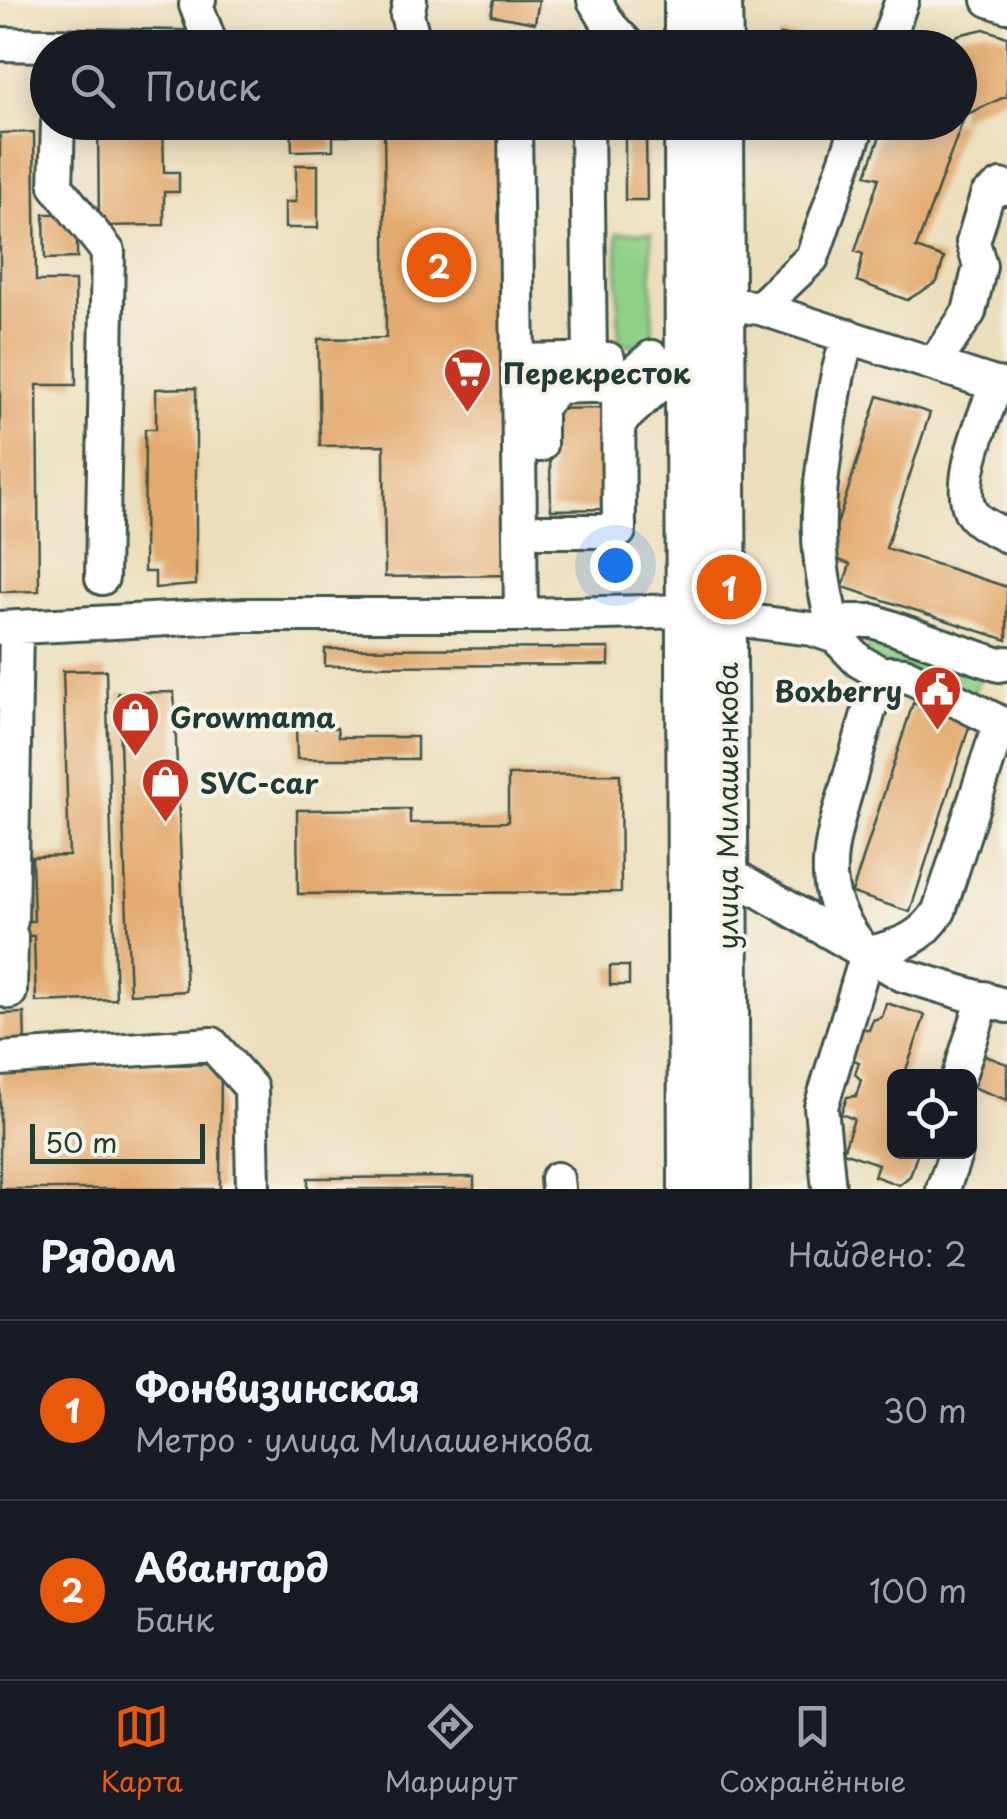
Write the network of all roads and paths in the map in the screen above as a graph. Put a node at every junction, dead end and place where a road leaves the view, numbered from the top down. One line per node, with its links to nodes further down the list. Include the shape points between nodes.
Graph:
1 (199, 0): 9 (lane)
2 (410, 0): 10 (lane)
3 (594, 0): 11 (lane)
4 (686, 0): 12 (main road)
5 (720, 0): 13 (main road)
6 (902, 0): 14 (lane)
7 (989, 0): 8 (lane)
8 (1007, 6)
9 (205, 30)
10 (411, 30)
11 (614, 30)
12 (686, 30)
13 (721, 30)
14 (891, 30)
15 (0, 44): 16 (lane)
16 (30, 45)
17 (57, 140): 35 (lane, via 56,186 108,252)
18 (514, 140): 27 (lane)
19 (588, 140): 26 (lane)
20 (685, 140): 29 (main road, улица Милашенкова)
21 (724, 140): 24 (main road, улица Милашенкова)
22 (853, 140): 24 (lane, via 812,258)
23 (1005, 181): 28 (lane, via 987,196 973,242 980,266 969,312)
24 (742, 306): 25 (lane); 36 (main road, улица Милашенкова)
25 (849, 336): 28 (lane); 39 (lane, via 836,370 817,506 822,585)
26 (590, 358): 27 (lane); 29 (lane)
27 (519, 361): 37 (lane)
28 (934, 364): 31 (lane)
29 (676, 366): 30 (lane); 32 (lane); 36 (main road, улица Милашенкова)
30 (618, 385): 32 (lane); 33 (lane, via 558,387 540,407)
31 (1002, 386): 34 (lane, via 981,424 966,497 971,513)
32 (618, 423): 33 (lane, via 619,531)
33 (540, 531): 37 (lane)
34 (1007, 536)
35 (102, 578)
36 (707, 614): 37 (lane); 39 (lane); 42 (main road, улица Милашенкова); 50 (main road, улица Милашенкова)
37 (530, 615): 38 (lane, via 245,615)
38 (8, 628): 44 (lane)
39 (836, 638): 40 (lane, via 852,620 873,621); 41 (lane)
40 (1007, 663)
41 (886, 676): 43 (lane, via 873,696 829,848 838,912); 43 (lane, via 904,674 981,710 995,720 997,732 934,920 913,940)
42 (727, 872): 43 (lane); 51 (main road, улица Милашенкова)
43 (867, 954): 45 (lane, via 903,974); 52 (lane, via 821,1107)
44 (10, 992)
45 (996, 1002): 47 (lane)
46 (0, 1059): 49 (lane, via 212,1044 251,1088)
47 (963, 1069)
48 (954, 1159): 53 (lane)
49 (253, 1189)
50 (690, 1189)
51 (728, 1189)
52 (829, 1189)
53 (943, 1189)

